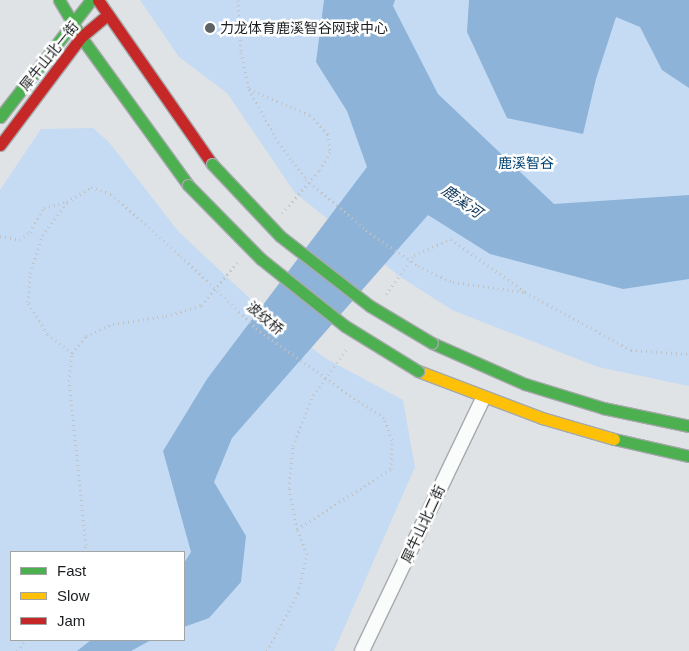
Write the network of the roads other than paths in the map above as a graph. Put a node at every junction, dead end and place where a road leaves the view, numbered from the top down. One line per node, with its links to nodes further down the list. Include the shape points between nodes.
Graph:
1 (59, 0): 5 (main road)
2 (91, 0): 5 (main road, 犀牛山北一街)
3 (98, 0): 4 (main road)
4 (108, 14): 6 (main road, 犀牛山北一街); 10 (main road, bridge, via 212,164 280,236 370,306 432,342 525,384 603,408)
5 (72, 21): 6 (main road); 7 (main road, 犀牛山北一街)
6 (81, 37): 8 (main road, 犀牛山北一街); 9 (main road, bridge, via 188,185 261,258 344,326 418,371)
7 (0, 117)
8 (0, 145)
9 (483, 398): 11 (main road, via 640,447); 12 (street, 犀牛山北二街)
10 (689, 426)
11 (689, 456)
12 (362, 651)

